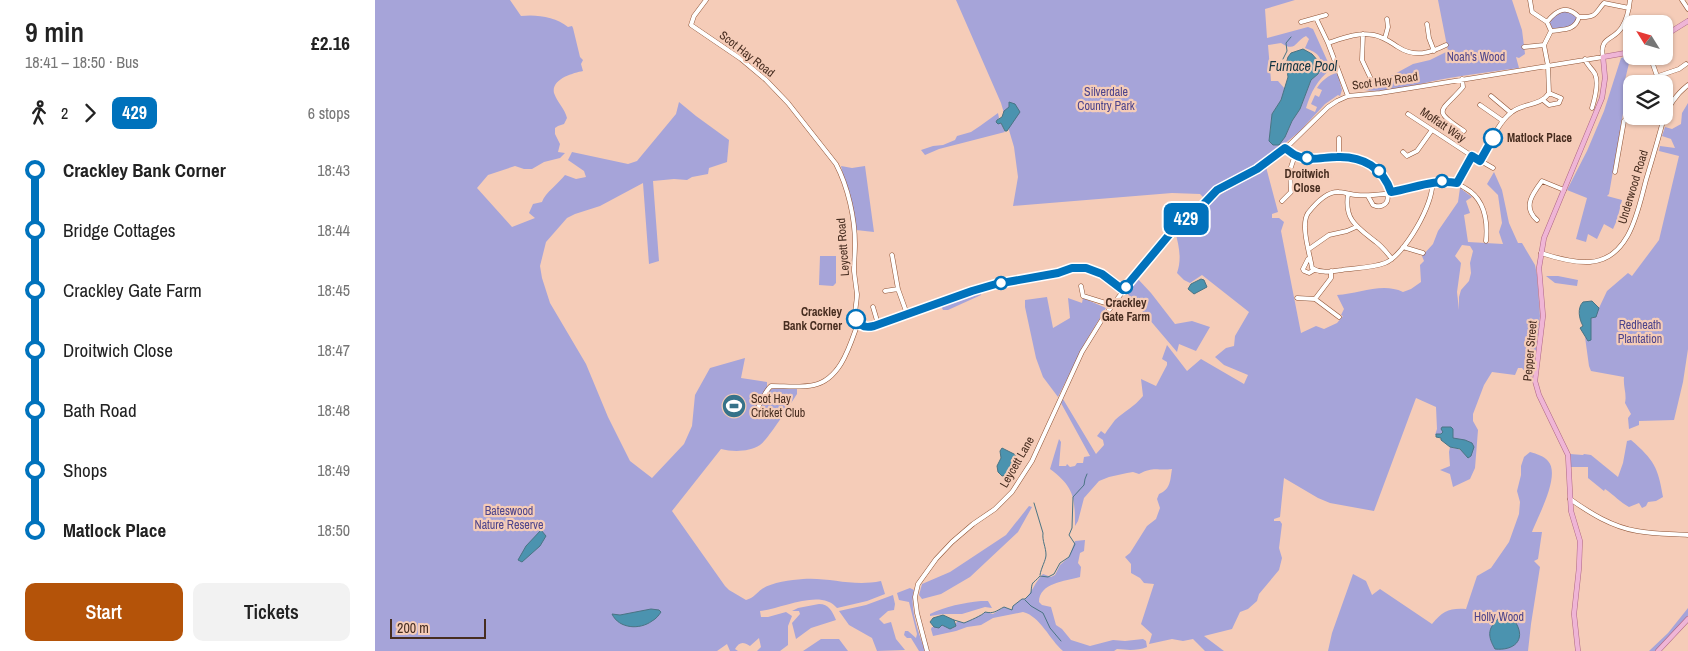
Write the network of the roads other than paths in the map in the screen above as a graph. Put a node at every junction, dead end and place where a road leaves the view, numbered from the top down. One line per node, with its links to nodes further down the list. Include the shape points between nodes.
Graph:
1 (706, 0): 56 (street, Scot Hay Road, via 693,16 691,25 752,68 776,90 833,160)
2 (1530, 0): 13 (street, via 1532,12)
3 (1631, 0): 5 (street)
4 (1682, 0): 6 (street)
5 (1629, 8): 8 (street, via 1604,3 1595,14); 25 (street, via 1620,30 1602,44)
6 (1688, 9)
7 (1326, 15): 9 (street)
8 (1579, 17): 13 (street, via 1568,10 1554,14); 16 (street, via 1574,27)
9 (1316, 18): 12 (street); 19 (street)
10 (1387, 19): 18 (street)
11 (1688, 21): 15 (main road)
12 (1301, 22)
13 (1547, 22): 16 (street)
14 (1427, 24): 23 (street)
15 (1673, 30)
16 (1551, 31): 21 (street)
17 (1363, 34): 18 (street); 19 (street); 30 (street, via 1362,60)
18 (1385, 38): 23 (street, via 1410,53)
19 (1328, 43): 34 (street)
20 (1446, 45): 23 (street)
21 (1544, 45): 22 (street); 28 (street)
22 (1526, 47)
23 (1434, 51)
24 (1623, 54): 25 (main road)
25 (1603, 57): 26 (street, Scot Hay Road); 59 (main road, Pepper Street, via 1605,78 1602,98)
26 (1585, 60): 28 (street, Scot Hay Road); 39 (street, via 1595,76)
27 (1686, 64): 29 (street)
28 (1548, 66): 31 (street, Scot Hay Road); 33 (street)
29 (1660, 75)
30 (1371, 79)
31 (1462, 79): 34 (street, Scot Hay Road); 46 (street, via 1463,87 1444,106 1443,115)
32 (1688, 85): 36 (street, Underwood Road)
33 (1549, 93): 37 (street); 37 (street, via 1561,98 1559,103 1549,105)
34 (1348, 96): 48 (street, Scot Hay Road, via 1328,107)
35 (1491, 96): 40 (street)
36 (1673, 99)
37 (1543, 100): 40 (street)
38 (1480, 105): 42 (street)
39 (1592, 108)
40 (1510, 112): 42 (street)
41 (1408, 114): 45 (street, Moffatt Way)
42 (1503, 122): 53 (street)
43 (1623, 125): 55 (street)
44 (1662, 125): 70 (street, Underwood Road, via 1636,218 1622,244 1612,253 1590,262 1564,260)
45 (1432, 130): 49 (street, via 1413,154 1407,156); 51 (street, Moffatt Way)
46 (1464, 131)
47 (1339, 138): 52 (street)
48 (1285, 148): 50 (street); 79 (street, Scot Hay Road, via 1257,169 1217,190 1174,229)
49 (1403, 152)
50 (1295, 155): 52 (street, via 1311,159); 63 (street, via 1291,192)
51 (1472, 156): 53 (street, Moffatt Way); 58 (street)
52 (1339, 157): 60 (street, via 1360,159 1374,166 1388,184)
53 (1480, 161): 54 (street, Moffatt Way)
54 (1493, 168)
55 (1617, 170)
56 (841, 175): 86 (street, Leycett Road, via 854,237)
57 (1433, 182): 58 (street); 60 (street); 67 (street, via 1427,208)
58 (1457, 183): 66 (street, via 1473,193 1481,204 1486,216)
59 (1564, 190): 64 (street, via 1543,180 1529,201); 70 (main road, Pepper Street)
60 (1389, 193): 62 (street); 62 (street, via 1383,206 1378,207)
61 (1347, 194): 62 (street); 65 (street, via 1348,213); 68 (street, via 1328,194 1308,213 1305,227)
62 (1368, 196)
63 (1282, 201)
64 (1537, 220)
65 (1356, 227): 68 (street, via 1329,235); 73 (street)
66 (1486, 241)
67 (1403, 247): 69 (street); 73 (street)
68 (1309, 249): 72 (street)
69 (1423, 253)
70 (1541, 253): 89 (main road, Pepper Street, via 1543,316 1535,380 1568,455)
71 (892, 255): 77 (street)
72 (1311, 258): 74 (street); 74 (street, via 1303,268 1309,273)
73 (1392, 259): 75 (street, via 1375,265)
74 (1313, 269): 75 (street)
75 (1331, 271): 81 (street, via 1331,278)
76 (1081, 286): 82 (street, via 1083,296)
77 (898, 289): 78 (street); 84 (street)
78 (885, 291)
79 (1123, 291): 82 (street, Leycett Lane); 84 (street, via 1102,274 1086,268 1072,268 996,284)
80 (1297, 298): 81 (street)
81 (1315, 299): 85 (street)
82 (1112, 305): 92 (street, Leycett Lane, via 1082,352 1013,492 952,542 918,584 915,597 917,613)
83 (873, 306): 87 (street)
84 (907, 314): 87 (street)
85 (1339, 318)
86 (857, 321): 87 (street, via 868,327); 88 (street, Leycett Road, via 843,361 834,373 817,385 771,386)
87 (879, 324)
88 (754, 415)
89 (1570, 499): 90 (street, via 1591,514 1625,529); 93 (main road, Pepper Street, via 1580,541 1574,614)
90 (1688, 535)
91 (1688, 619): 94 (main road)
92 (927, 651)
93 (1578, 651)
94 (1658, 651)

